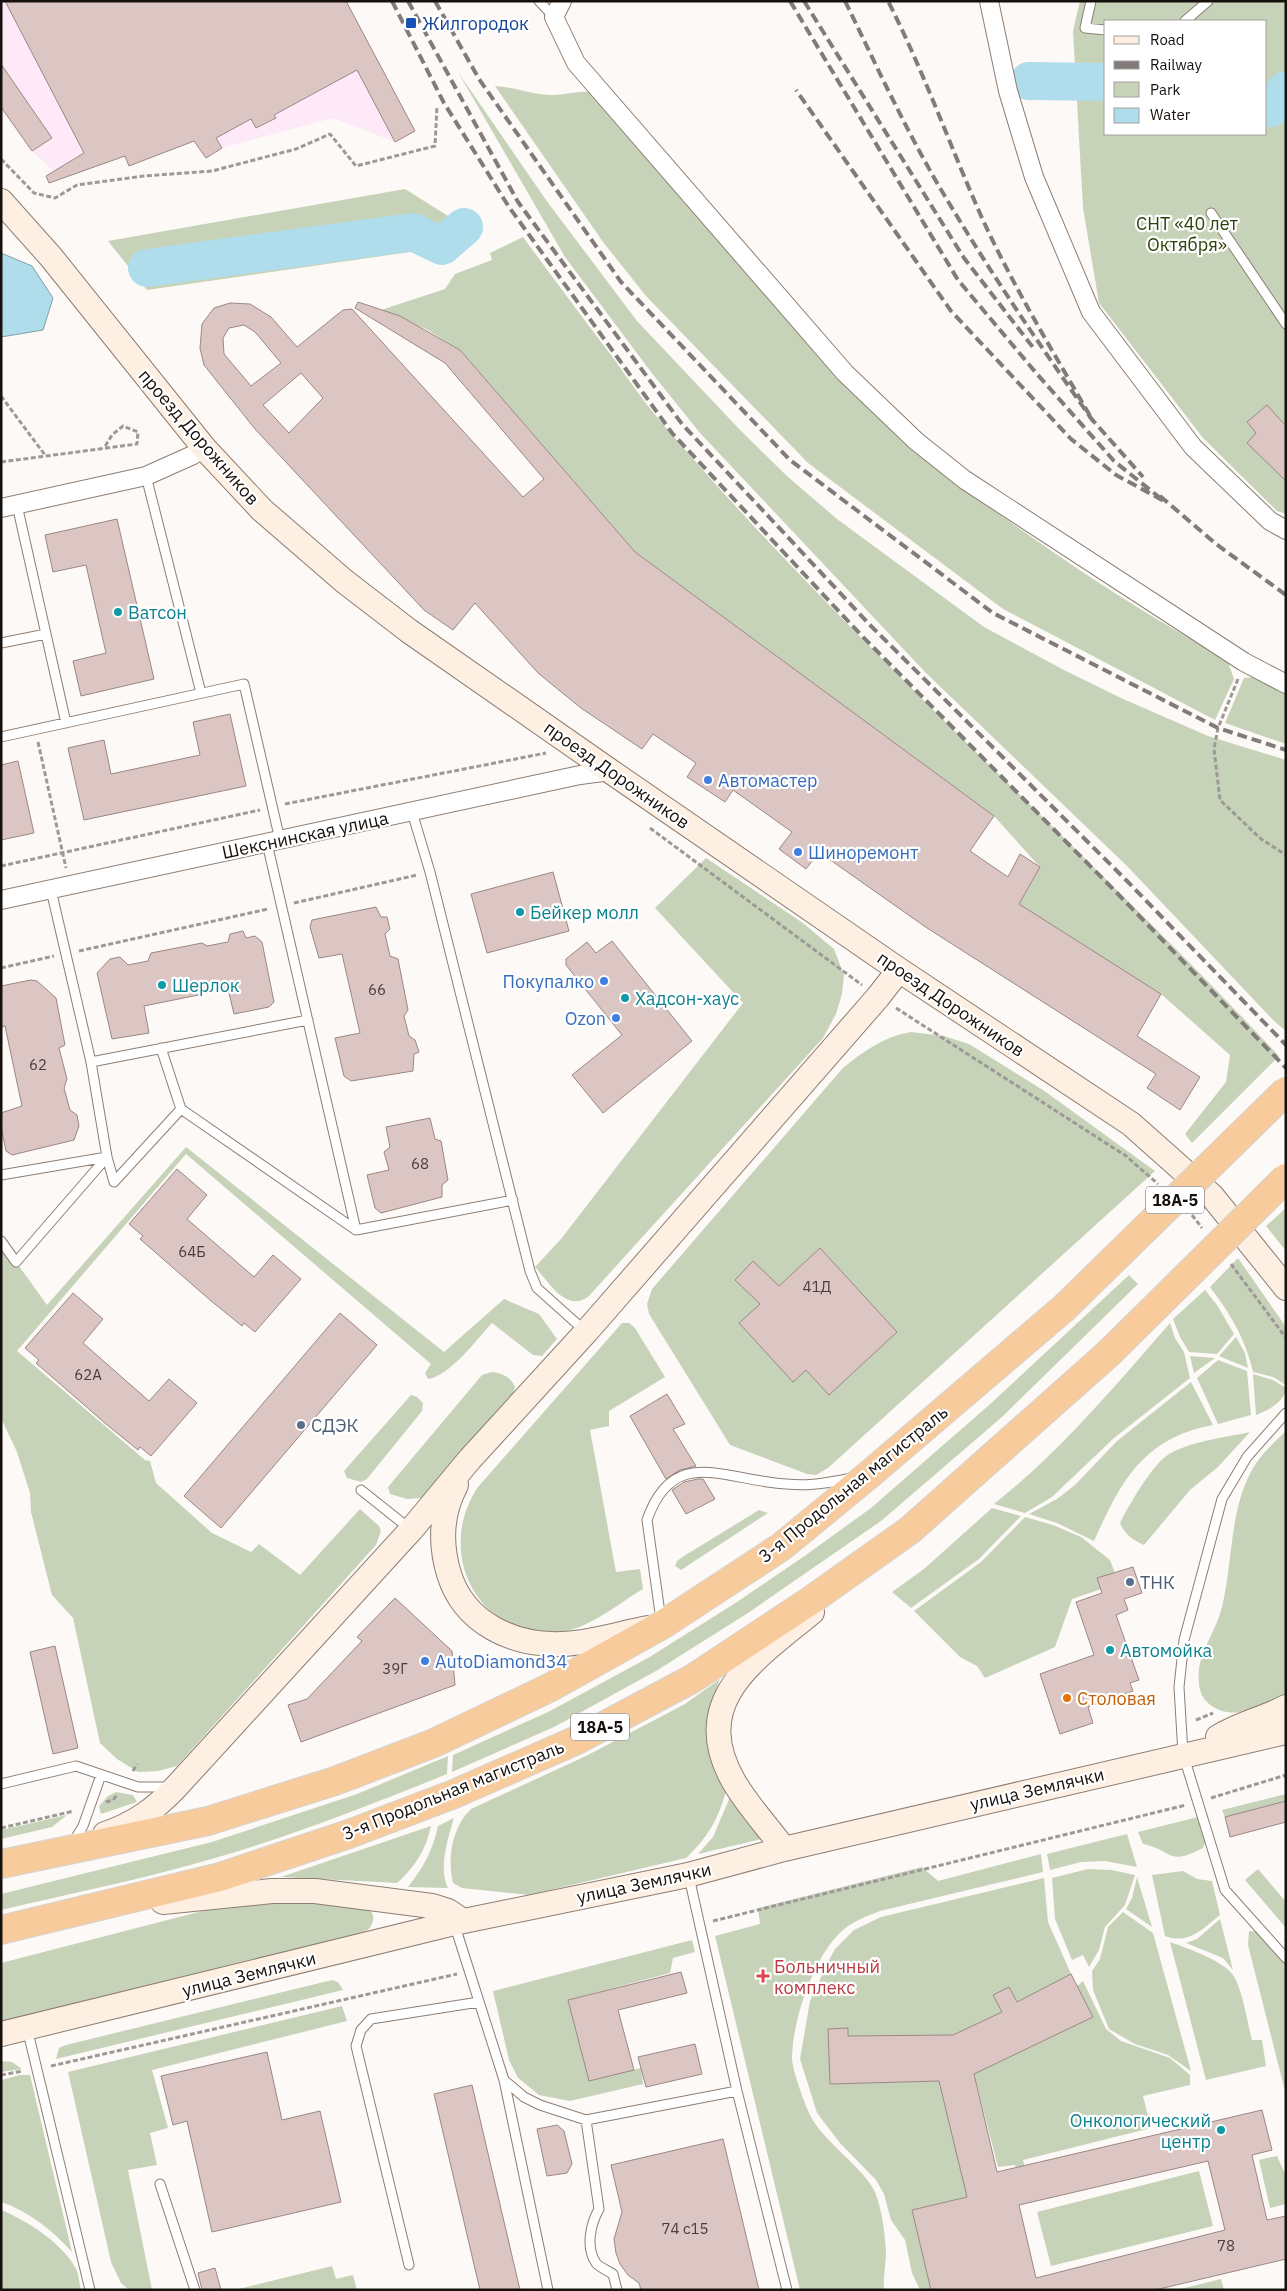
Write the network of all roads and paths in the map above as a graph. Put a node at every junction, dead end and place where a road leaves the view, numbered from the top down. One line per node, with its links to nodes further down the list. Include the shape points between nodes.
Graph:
1 (539, 1): 6 (lane)
2 (562, 1): 6 (street)
3 (990, 1): 21 (street, via 1008,91 1034,177 1091,312 1193,447 1270,521)
4 (1091, 1): 8 (lane, via 1085,28)
5 (1208, 1): 7 (lane)
6 (554, 17): 24 (street, via 576,62 845,373 916,441 965,480)
7 (1186, 20)
8 (1104, 30)
9 (438, 106): 10 (path, via 435,146 356,166 330,134 296,149 212,171 144,176 77,186 55,198 34,193)
10 (1, 159)
11 (1, 201): 15 (main road, проезд Дорожников, via 51,257)
12 (1211, 213): 13 (lane)
13 (1286, 324)
14 (1, 396): 17 (path)
15 (204, 447): 19 (street); 31 (main road, проезд Дорожников, via 262,510 344,581)
16 (104, 448): 16 (path, via 137,444 138,432 123,426); 17 (path)
17 (45, 455): 18 (path)
18 (1, 462)
19 (146, 476): 20 (street); 26 (lane)
20 (9, 507): 22 (lane)
21 (1286, 530)
22 (46, 634): 23 (lane); 27 (lane)
23 (1, 643)
24 (1244, 662): 25 (street); 37 (path, via 1218,728 1214,749 1220,800 1261,839)
25 (1286, 684)
26 (201, 693): 27 (lane); 32 (lane, via 244,684)
27 (66, 723): 28 (lane)
28 (35, 730): 29 (lane); 36 (path)
29 (1, 737)
30 (550, 752): 32 (path)
31 (610, 771): 33 (street, Шекснинская улица); 46 (main road, проезд Дорожников)
32 (272, 807): 35 (lane); 36 (path)
33 (412, 812): 35 (street, Шекснинская улица); 39 (lane)
34 (642, 822): 47 (path)
35 (274, 841): 40 (street, Шекснинская улица); 43 (lane)
36 (63, 853): 38 (path); 40 (path)
37 (1286, 855)
38 (1, 866)
39 (430, 872): 43 (path); 57 (lane)
40 (70, 885): 41 (street, Шекснинская улица)
41 (51, 890): 42 (street, Шекснинская улица); 44 (lane)
42 (1, 900)
43 (282, 906): 44 (path); 48 (lane)
44 (66, 954): 45 (path); 50 (lane)
45 (1, 968)
46 (900, 970): 47 (main road); 63 (main road, проезд Дорожников, via 1131,1124 1212,1196)
47 (878, 997): 56 (path, via 1126,1156); 64 (main road)
48 (308, 1020): 49 (lane); 59 (lane)
49 (161, 1048): 50 (lane); 52 (lane)
50 (91, 1062): 53 (lane)
51 (1286, 1091): 68 (highway, 3-я Продольная магистраль / 18А-5, bridge, via 1064,1308)
52 (181, 1109): 53 (lane, via 114,1182); 59 (lane)
53 (107, 1157): 54 (lane); 61 (lane, via 16,1262)
54 (1, 1175)
55 (1286, 1178): 71 (highway, 3-я Продольная магистраль / 18А-5, bridge, via 1109,1353)
56 (1162, 1188)
57 (513, 1200): 59 (lane); 64 (lane, via 537,1288)
58 (1190, 1213): 60 (path)
59 (356, 1230)
60 (1206, 1234)
61 (1, 1240)
62 (1228, 1261): 65 (path)
63 (1286, 1288)
64 (586, 1332): 67 (main road)
65 (1286, 1338)
66 (1286, 1413): 75 (lane, via 1247,1457 1222,1499 1184,1640 1179,1687)
67 (470, 1459): 70 (main road); 72 (main road, via 450,1497 443,1529 443,1548 458,1597 481,1622 509,1637 546,1644 564,1644)
68 (871, 1473): 72 (highway, 3-я Продольная магистраль / 18А-5, via 781,1547); 72 (lane, via 815,1486 699,1471 666,1487 652,1506 647,1520)
69 (361, 1490): 70 (lane)
70 (412, 1530): 79 (main road)
71 (910, 1530): 82 (main road, via 760,1655 734,1684 724,1702 717,1721 720,1752 744,1797); 87 (highway, 3-я Продольная магистраль / 18А-5, via 692,1679 576,1740 454,1794 349,1834 220,1877)
72 (662, 1625): 83 (highway, 3-я Продольная магистраль / 18А-5, via 551,1687 434,1744 335,1781 208,1821)
73 (1286, 1707): 75 (main road, via 1237,1726)
74 (1285, 1735): 75 (main road, улица Землячки)
75 (1188, 1753): 80 (lane); 82 (main road, улица Землячки)
76 (1286, 1775): 80 (path)
77 (100, 1776): 78 (lane, via 76,1766); 79 (lane, via 138,1787); 81 (lane, via 83,1826)
78 (1, 1784)
79 (176, 1787): 81 (main road, via 158,1806 132,1823)
80 (1198, 1802): 86 (path); 88 (lane, via 1225,1890)
81 (71, 1846): 83 (main road)
82 (784, 1849): 84 (main road, улица Землячки)
83 (1, 1864)
84 (688, 1876): 85 (main road, улица Землячки); 86 (lane)
85 (459, 1922): 87 (main road, via 448,1911 432,1906 315,1891 272,1891 186,1898); 89 (lane); 91 (main road, улица Землячки)
86 (698, 1924): 96 (lane)
87 (1, 1930)
88 (1286, 1958)
89 (469, 1971): 90 (lane); 93 (path)
90 (479, 2002): 95 (lane); 99 (lane, via 371,2018 361,2030 356,2046)
91 (27, 2028): 92 (main road, улица Землячки); 93 (lane)
92 (1, 2034)
93 (37, 2068): 94 (path); 100 (lane)
94 (1, 2075)
95 (504, 2080): 97 (lane, via 524,2097 540,2105); 102 (lane)
96 (737, 2091): 97 (lane); 104 (lane)
97 (586, 2120): 103 (lane, via 599,2209 592,2221 591,2248 596,2263 613,2274)
98 (160, 2184): 101 (lane)
99 (409, 2265)
100 (90, 2290)
101 (195, 2290)
102 (548, 2290)
103 (616, 2290)
104 (788, 2290)

